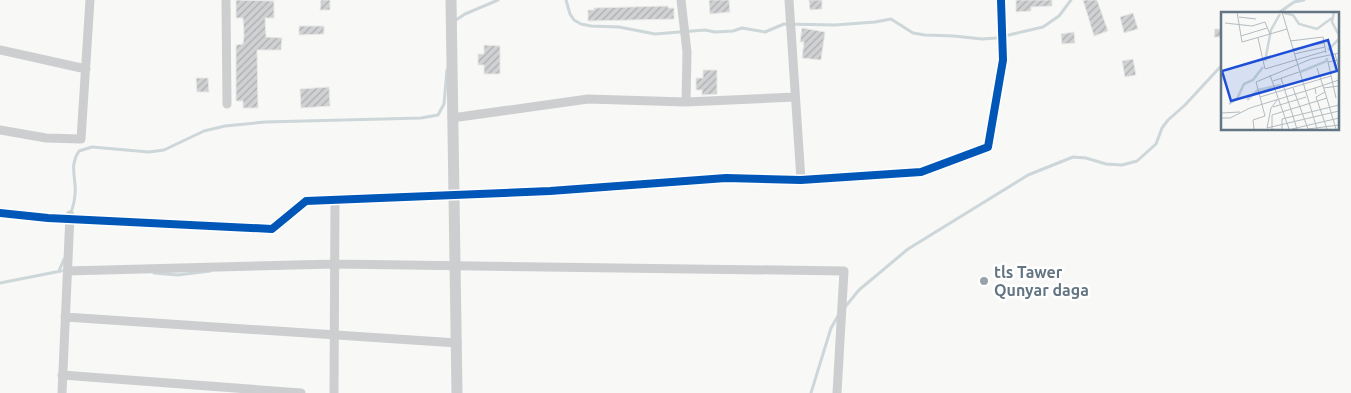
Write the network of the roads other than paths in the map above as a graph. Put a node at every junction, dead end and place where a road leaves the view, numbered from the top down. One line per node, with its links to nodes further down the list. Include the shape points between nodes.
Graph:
1 (90, 0): 8 (street)
2 (226, 0): 11 (street)
3 (451, 0): 12 (street)
4 (681, 0): 10 (street, via 687,52)
5 (789, 0): 9 (street)
6 (1001, 0): 14 (street, via 1003,60 988,147 921,172)
7 (0, 50): 8 (street)
8 (86, 69): 13 (street, via 81,139 46,138)
9 (795, 97): 10 (street); 14 (street)
10 (686, 102): 12 (street, via 588,99)
11 (227, 104)
12 (452, 118): 15 (street)
13 (0, 130)
14 (801, 180): 15 (street, via 726,178)
15 (453, 195): 16 (street); 20 (street)
16 (335, 200): 18 (street, via 306,201 272,229); 19 (street)
17 (0, 213): 18 (street)
18 (70, 217): 21 (street)
19 (335, 264): 20 (street); 21 (street); 23 (street)
20 (456, 266): 24 (street); 30 (street, via 844,271)
21 (67, 271): 22 (street)
22 (65, 317): 23 (street); 25 (street)
23 (334, 335): 24 (street); 28 (street)
24 (457, 343): 29 (street)
25 (62, 375): 26 (street); 27 (street)
26 (62, 393)
27 (301, 393)
28 (334, 393)
29 (458, 393)
30 (837, 393)

